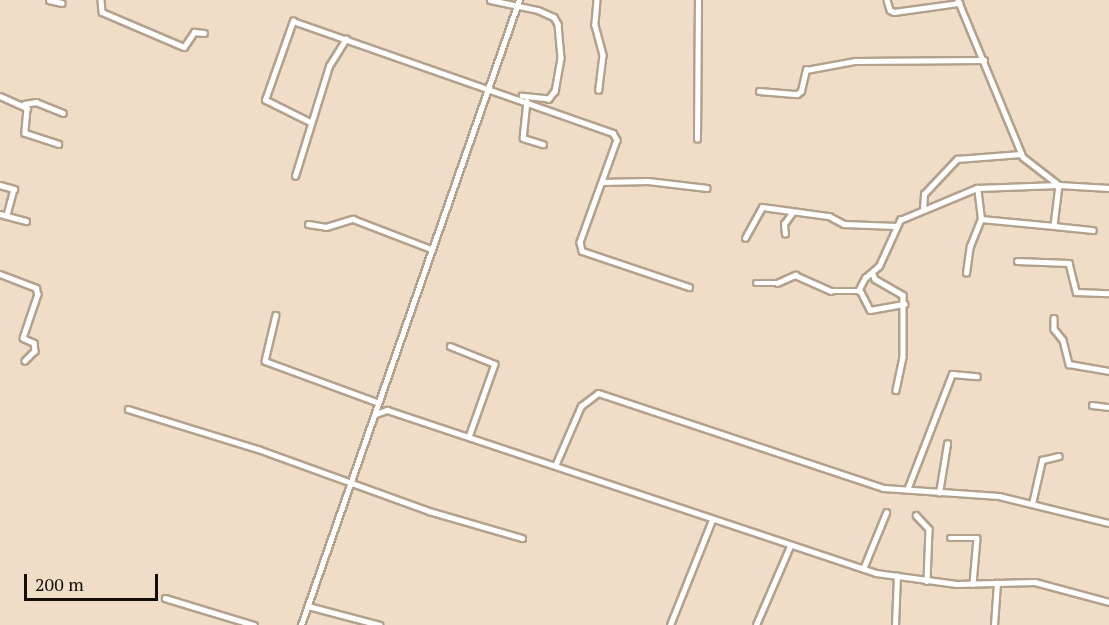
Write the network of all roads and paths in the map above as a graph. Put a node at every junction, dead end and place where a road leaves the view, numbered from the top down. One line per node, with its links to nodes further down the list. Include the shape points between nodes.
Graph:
1 (49, 0): 9 (street)
2 (101, 0): 11 (street, via 102,12 184,47 194,32)
3 (490, 0): 10 (street)
4 (519, 0): 10 (street)
5 (597, 0): 15 (street, via 595,25 603,55)
6 (698, 0): 22 (street)
7 (887, 0): 8 (street, via 894,12)
8 (958, 2): 13 (street)
9 (62, 3)
10 (516, 7): 14 (street); 14 (street, via 554,16 558,24 560,71 555,91 549,99 535,100)
11 (204, 33)
12 (346, 39): 14 (street); 21 (street, via 333,55); 21 (street, via 296,22 290,26 265,100)
13 (984, 60): 16 (street, via 855,61 806,70 797,94); 25 (street)
14 (487, 87): 18 (street); 45 (street)
15 (599, 90)
16 (759, 91)
17 (0, 96): 19 (street)
18 (527, 101): 24 (street, via 521,132 528,142); 27 (street, via 616,135)
19 (24, 104): 20 (street, via 36,102); 23 (street, via 29,112 25,133)
20 (63, 113)
21 (311, 123): 26 (street)
22 (697, 139)
23 (58, 144)
24 (543, 144)
25 (1021, 154): 29 (street); 33 (street, via 957,159 924,194)
26 (295, 176)
27 (602, 182): 30 (street, via 648,181); 51 (street, via 580,242 582,250)
28 (0, 185): 36 (street, via 14,189)
29 (1059, 185): 31 (street); 32 (street); 41 (street)
30 (707, 188)
31 (977, 188): 33 (street); 37 (street)
32 (1109, 188)
33 (923, 208): 40 (street, via 905,216)
34 (792, 213): 40 (street, via 829,216 844,225); 43 (street, via 784,224); 44 (street, via 762,207)
35 (0, 214): 36 (street)
36 (7, 216): 38 (street)
37 (981, 219): 41 (street); 48 (street, via 970,246)
38 (26, 221)
39 (308, 224): 45 (street, via 326,227 353,219)
40 (896, 226): 47 (street)
41 (1054, 226): 42 (street)
42 (1093, 230)
43 (785, 234)
44 (745, 238)
45 (431, 249): 62 (street)
46 (1017, 261): 53 (street, via 1069,263 1073,290)
47 (873, 273): 52 (street, via 865,278); 54 (street, via 875,279 902,291)
48 (966, 273)
49 (0, 274): 58 (street, via 36,288 38,294 23,335 34,343 35,351)
50 (756, 283): 52 (street, via 777,283 795,275 831,291)
51 (689, 287)
52 (860, 290): 54 (street, via 870,310)
53 (1109, 293)
54 (904, 304): 61 (street, via 903,357)
55 (276, 315): 62 (street, via 265,362)
56 (1054, 318): 59 (street, via 1054,330 1063,340 1069,364)
57 (450, 346): 68 (street, via 495,364)
58 (25, 362)
59 (1109, 371)
60 (977, 376): 73 (street, via 952,374)
61 (896, 390)
62 (380, 401): 66 (street); 67 (street)
63 (1092, 405): 64 (street)
64 (1109, 407)
65 (128, 409): 72 (street)
66 (387, 410): 67 (street); 68 (street)
67 (376, 414): 72 (street)
68 (470, 437): 71 (street)
69 (947, 444): 74 (street)
70 (1059, 456): 75 (street, via 1042,460)
71 (555, 466): 73 (street, via 581,406 598,393 874,485); 78 (street)
72 (351, 483): 80 (street); 90 (street)
73 (907, 490): 74 (street)
74 (939, 493): 75 (street, via 999,496)
75 (1032, 504): 79 (street)
76 (886, 513): 83 (street)
77 (916, 515): 85 (street, via 929,529)
78 (712, 520): 82 (street); 94 (street)
79 (1109, 523)
80 (522, 538)
81 (950, 538): 87 (street, via 977,538)
82 (790, 546): 83 (street); 95 (street)
83 (862, 569): 84 (street)
84 (897, 576): 85 (street); 96 (street)
85 (927, 581): 87 (street)
86 (997, 583): 87 (street); 89 (street, via 1035,582); 97 (street)
87 (973, 584)
88 (165, 598): 91 (street)
89 (1109, 602)
90 (308, 606): 92 (street); 93 (street)
91 (254, 625)
92 (301, 625)
93 (380, 625)
94 (670, 625)
95 (756, 625)
96 (895, 625)
97 (994, 625)

